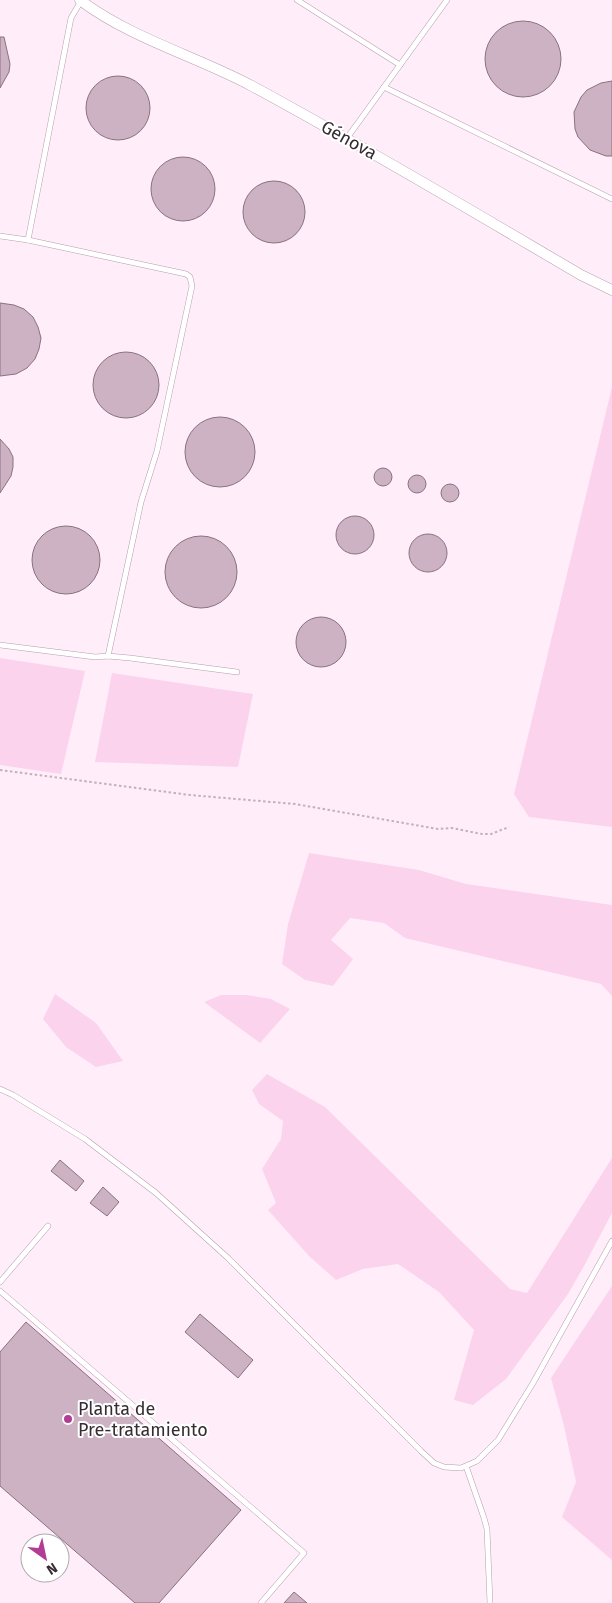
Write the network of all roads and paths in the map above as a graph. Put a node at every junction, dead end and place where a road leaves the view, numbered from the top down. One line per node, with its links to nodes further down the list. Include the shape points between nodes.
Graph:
1 (81, 0): 6 (street, Génova, via 123,28 251,85); 9 (lane, via 71,18)
2 (297, 0): 4 (lane)
3 (447, 0): 4 (lane)
4 (400, 65): 5 (lane)
5 (384, 87): 6 (lane); 7 (lane)
6 (347, 138): 10 (street, Génova)
7 (612, 199)
8 (0, 236): 9 (lane)
9 (28, 240): 12 (lane, via 186,274 190,276 192,286)
10 (612, 290)
11 (0, 645): 12 (lane)
12 (108, 656): 13 (lane)
13 (237, 672)
14 (0, 770): 15 (path, via 190,795 295,804 482,834 492,834)
15 (509, 827)
16 (0, 1089): 21 (lane, via 85,1139 156,1193 228,1258 434,1463 444,1467)
17 (48, 1226): 19 (lane)
18 (612, 1241): 21 (lane, via 533,1384 498,1440 477,1461)
19 (0, 1282)
20 (0, 1290): 22 (lane, via 304,1553)
21 (466, 1466): 23 (lane, via 487,1529)
22 (261, 1603)
23 (490, 1603)

